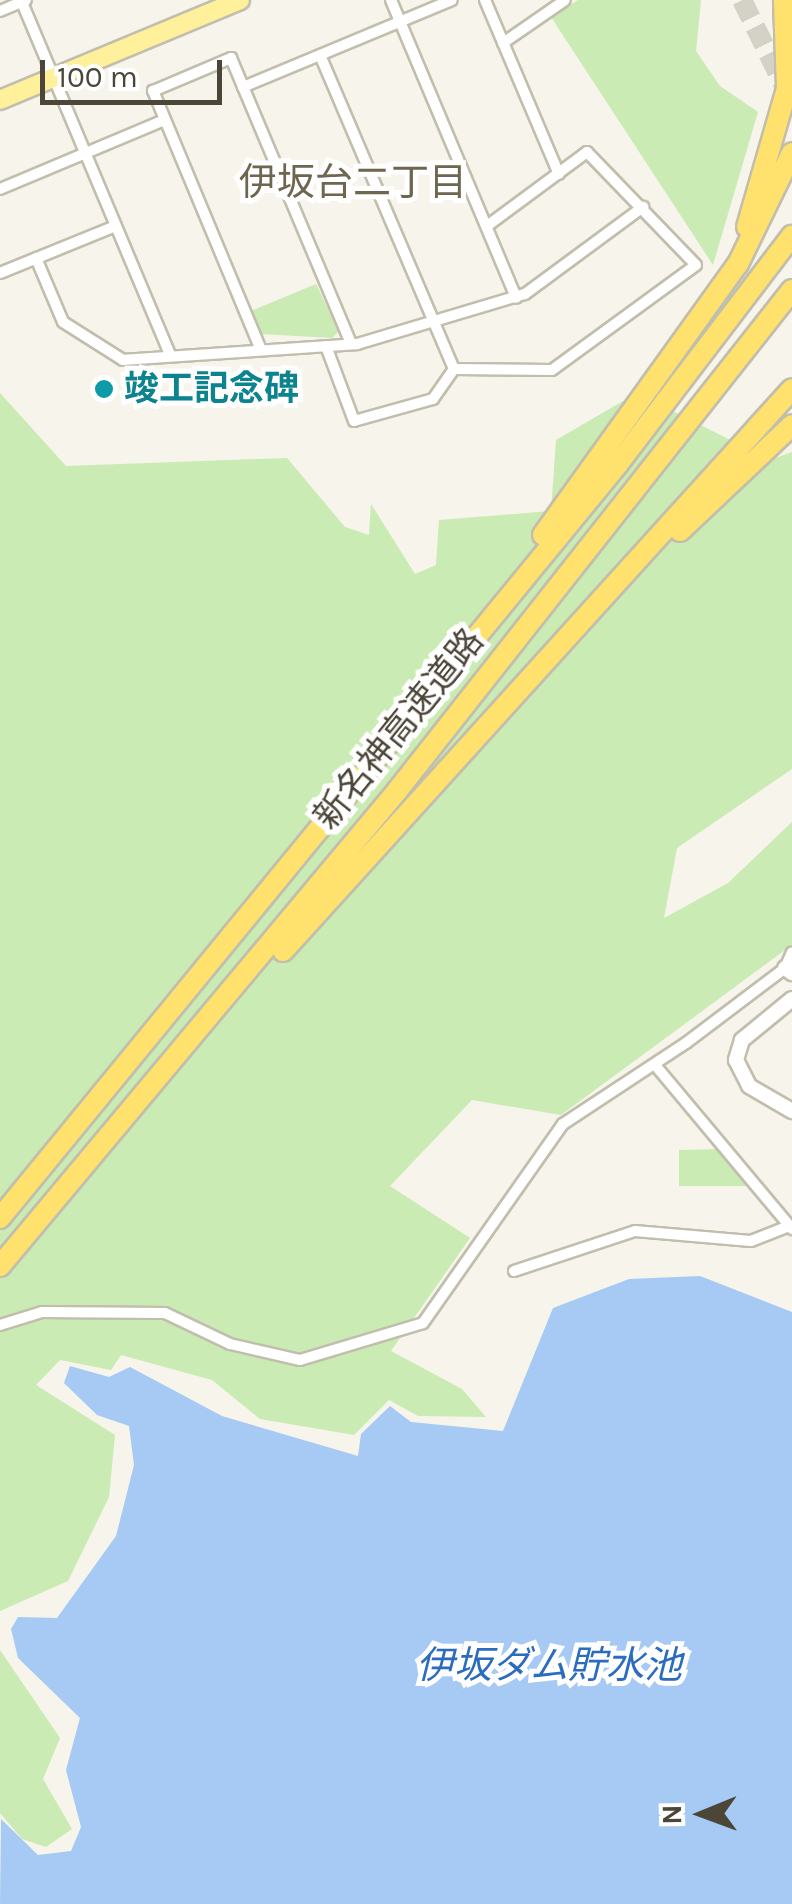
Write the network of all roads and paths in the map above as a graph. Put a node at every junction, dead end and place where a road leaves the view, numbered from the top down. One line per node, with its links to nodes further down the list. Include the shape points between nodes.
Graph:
1 (240, 0): 14 (main road)
2 (391, 0): 11 (street)
3 (452, 0): 11 (street)
4 (485, 0): 12 (street)
5 (540, 0): 10 (street)
6 (565, 0): 10 (street)
7 (784, 0): 30 (highway, via 782,122)
8 (24, 1): 9 (street); 14 (street)
9 (0, 11)
10 (546, 14): 12 (street)
11 (400, 22): 13 (street); 24 (street)
12 (503, 43): 20 (street)
13 (320, 55): 15 (street); 31 (street)
14 (54, 76): 16 (main road); 19 (street)
15 (243, 87): 17 (street, via 230,58 215,64 152,91); 32 (street)
16 (0, 100)
17 (164, 120): 19 (street); 34 (street)
18 (792, 153): 30 (highway)
19 (87, 154): 21 (street); 23 (street)
20 (558, 174): 22 (street, via 587,152); 24 (street)
21 (0, 189)
22 (643, 208): 29 (street); 36 (street, via 696,265 552,370)
23 (116, 226): 26 (street); 35 (street)
24 (487, 226): 29 (street)
25 (792, 236): 39 (highway, 新名神高速道路)
26 (36, 258): 27 (street); 35 (street, via 62,322 123,360)
27 (0, 273)
28 (792, 290): 44 (highway, 新名神高速道路)
29 (516, 298): 31 (street)
30 (713, 301): 39 (highway)
31 (433, 321): 32 (street); 36 (street)
32 (351, 344): 33 (street)
33 (326, 346): 34 (street); 36 (street, via 354,421 433,398)
34 (261, 350): 35 (street)
35 (171, 356)
36 (454, 369)
37 (792, 388): 40 (highway)
38 (792, 425): 40 (highway)
39 (490, 617): 47 (highway, 新名神高速道路)
40 (537, 673): 44 (highway)
41 (792, 952): 42 (street)
42 (788, 971): 45 (street)
43 (792, 999): 46 (street, via 742,1040 736,1060 749,1086)
44 (194, 1041): 49 (highway, 新名神高速道路)
45 (655, 1065): 48 (street); 51 (street, via 563,1124 418,1325 300,1360 230,1344 165,1312 42,1312)
46 (792, 1112)
47 (0, 1218)
48 (791, 1228): 50 (street, via 751,1241 635,1231)
49 (0, 1266)
50 (514, 1271)
51 (0, 1325)

